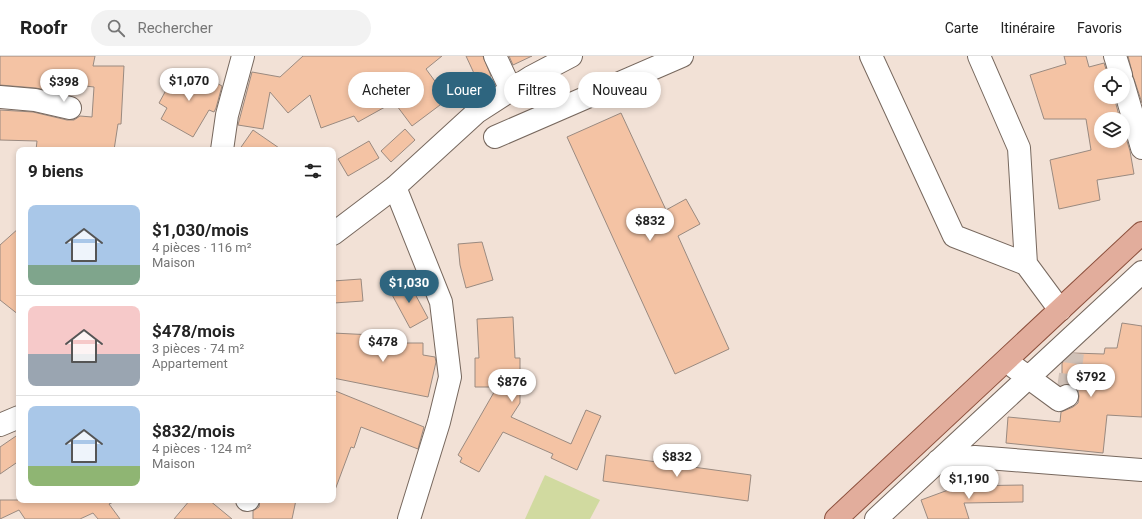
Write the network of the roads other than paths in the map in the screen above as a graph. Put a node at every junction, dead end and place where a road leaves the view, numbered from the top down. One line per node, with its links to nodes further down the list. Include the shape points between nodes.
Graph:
1 (243, 56): 16 (street, via 227,115)
2 (495, 56): 10 (street)
3 (571, 56): 9 (street)
4 (682, 56): 15 (street)
5 (870, 56): 21 (street, via 954,236)
6 (979, 56): 21 (street, via 1019,148)
7 (1115, 56): 8 (street)
8 (1119, 68)
9 (541, 72)
10 (504, 75)
11 (504, 95): 18 (street, via 477,112)
12 (0, 97): 14 (street, via 35,100)
13 (1129, 104): 17 (street)
14 (70, 108)
15 (495, 137)
16 (222, 147)
17 (1142, 148)
18 (395, 187): 19 (street); 34 (street, via 441,302 450,377)
19 (336, 232)
20 (1142, 233): 23 (main road)
21 (1026, 264): 23 (street)
22 (1142, 272): 24 (street)
23 (1056, 314): 24 (street); 25 (main road)
24 (1072, 345): 26 (street)
25 (1006, 361): 26 (street); 30 (main road)
26 (1029, 377): 27 (street, via 1059,400); 31 (street)
27 (1067, 396)
28 (16, 417): 29 (street)
29 (0, 425)
30 (901, 458): 33 (street); 35 (main road)
31 (938, 461): 32 (street, via 975,457); 33 (street)
32 (1142, 470)
33 (918, 478): 36 (street)
34 (410, 519)
35 (836, 519)
36 (876, 519)

